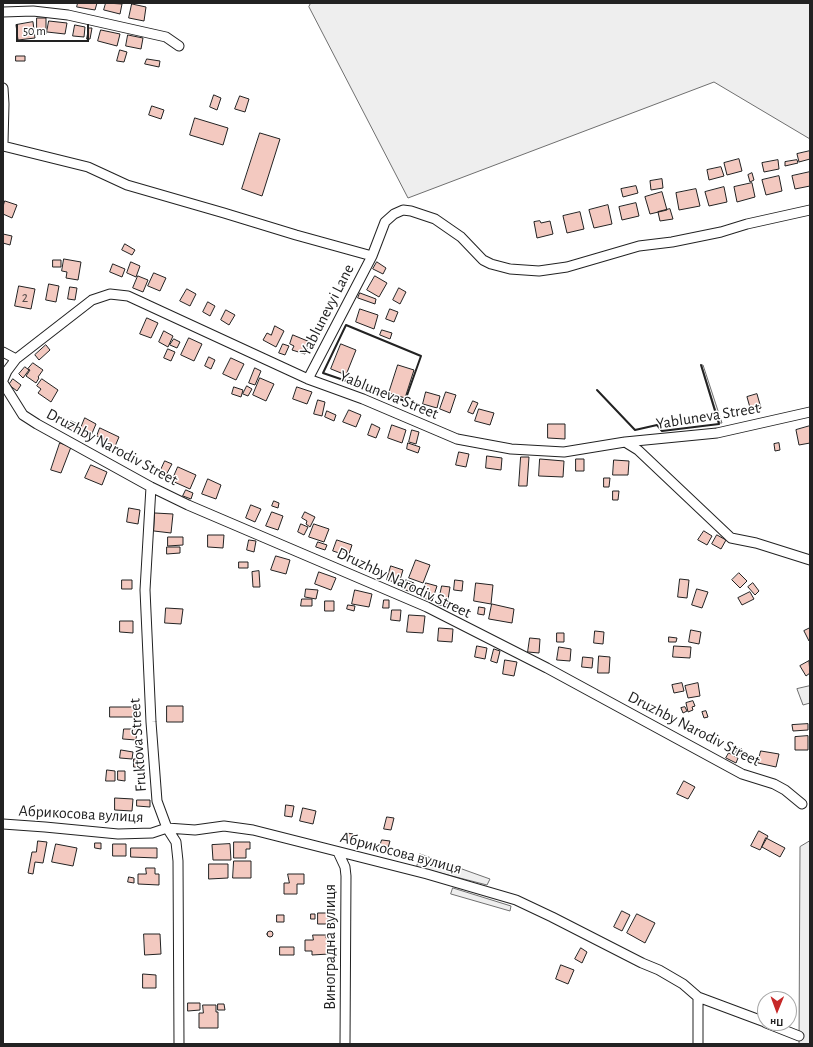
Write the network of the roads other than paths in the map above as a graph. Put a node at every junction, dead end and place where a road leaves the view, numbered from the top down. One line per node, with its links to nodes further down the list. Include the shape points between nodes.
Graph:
1 (3, 12): 2 (street, via 33,11 68,15 166,37)
2 (179, 46)
3 (3, 88): 4 (street)
4 (3, 145): 6 (street, via 81,165 127,185)
5 (810, 210): 6 (street, Yablunevyi Lane, via 721,232 639,246 539,271 510,269 491,264 483,260 461,237 435,219 403,210 385,222)
6 (372, 256): 9 (street, Yablunevyi Lane)
7 (3, 352): 8 (street)
8 (16, 359): 9 (street, Yabluneva Street, via 92,300 110,294 128,296); 10 (street, Yabluneva Street)
9 (308, 379): 12 (street, Yabluneva Street, via 457,439 511,450 564,452)
10 (3, 382): 13 (street, Druzhby Narodiv Street, via 23,415)
11 (810, 412): 12 (street, Yabluneva Street, via 717,433)
12 (625, 442): 14 (street, via 638,450 731,538)
13 (151, 487): 15 (street, Druzhby Narodiv Street, via 426,607 547,668 742,774 774,784); 17 (street, Fruktova Street, via 145,590 151,722 157,801)
14 (810, 560)
15 (802, 804)
16 (3, 824): 17 (street, Абрикосова вулиця, via 118,834 152,833)
17 (167, 828): 18 (street, Абрикосова вулиця, via 195,830 224,826 253,830); 23 (street, Fruktova Street, via 176,842 178,861)
18 (338, 852): 19 (street, Абрикосова вулиця, via 428,874 516,900 659,970 683,984); 24 (street, Виноградна вулиця, via 346,876)
19 (698, 997): 20 (street, Абрикосова вулиця); 25 (street)
20 (757, 1020)
21 (786, 1031): 22 (street, Абрикосова вулиця)
22 (799, 1036)
23 (179, 1044)
24 (346, 1044)
25 (698, 1044)

